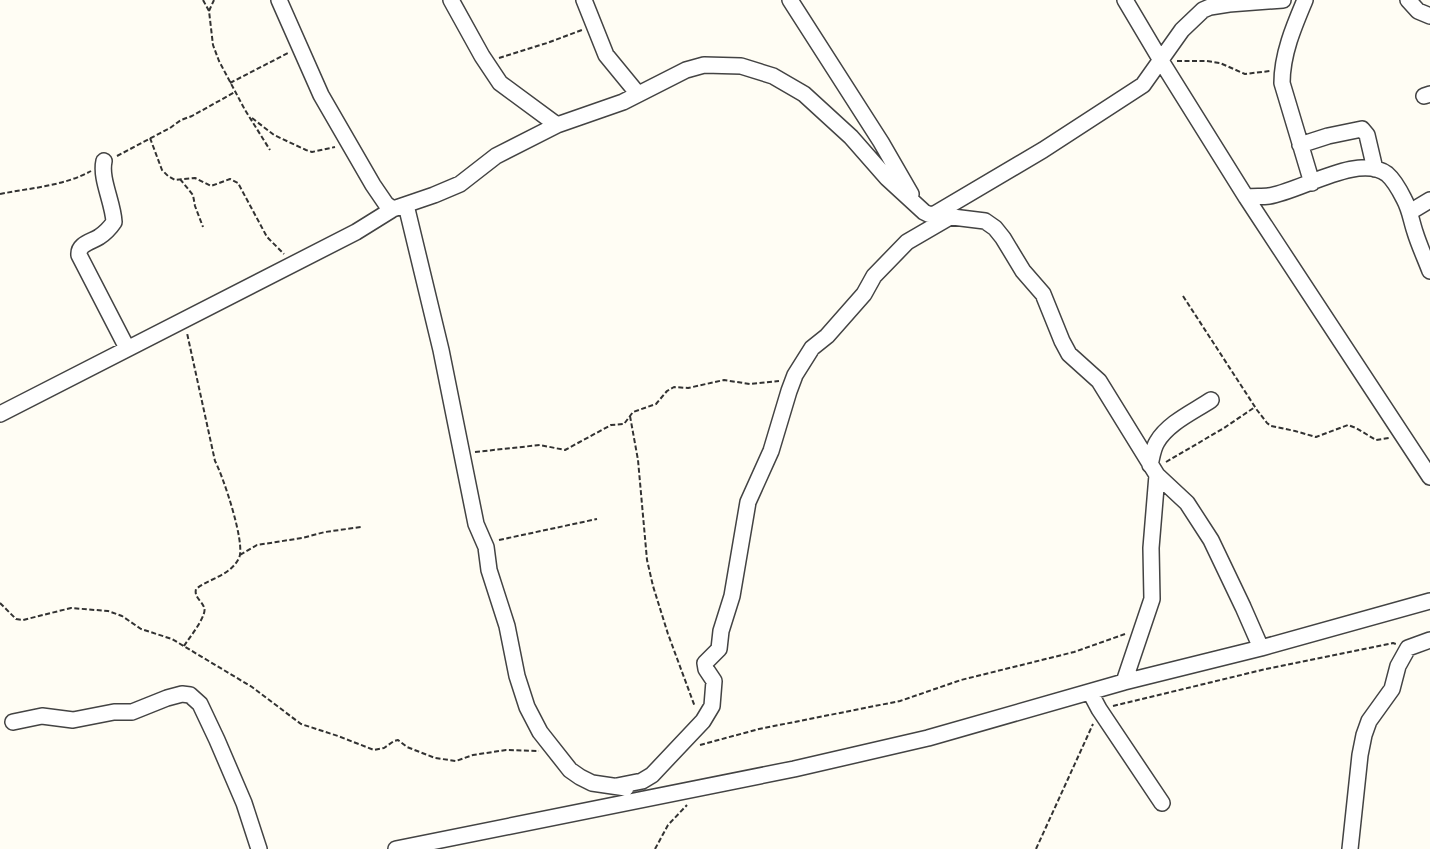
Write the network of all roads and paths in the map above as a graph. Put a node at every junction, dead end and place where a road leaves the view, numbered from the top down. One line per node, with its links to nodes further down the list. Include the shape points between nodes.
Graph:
1 (204, 0): 11 (path)
2 (214, 0): 11 (path)
3 (279, 0): 14 (street)
4 (451, 0): 15 (street)
5 (584, 0): 13 (street)
6 (790, 0): 35 (street)
7 (1125, 0): 16 (street)
8 (1283, 0): 16 (street, via 1229,4 1203,10 1182,30)
9 (1305, 0): 17 (street)
10 (1408, 0): 12 (street, via 1418,11)
11 (209, 11): 18 (path, via 213,45)
12 (1430, 16)
13 (598, 38): 15 (path, via 589,30 580,30 498,58); 20 (street, via 606,55)
14 (300, 48): 18 (path); 25 (street, via 321,95)
15 (482, 56): 22 (street, via 500,83)
16 (1162, 63): 17 (path, via 1208,61 1246,74); 32 (street); 37 (street, via 1132,94)
17 (1282, 72): 24 (street)
18 (230, 83): 19 (path)
19 (235, 92): 21 (path); 23 (path)
20 (638, 94): 22 (street); 35 (street, via 686,70 704,65 741,66 773,76 815,102)
21 (250, 117): 25 (path, via 274,135 312,152 338,146); 26 (path)
22 (557, 125): 34 (street, via 496,156 460,184)
23 (150, 138): 27 (path); 29 (path, via 162,170 175,180)
24 (1300, 146): 28 (street, via 1362,129 1367,135); 30 (street)
25 (351, 148): 34 (street, via 386,204)
26 (270, 150)
27 (104, 161): 31 (path, via 81,177); 44 (street, via 104,180 114,222 100,236 86,243 78,255)
28 (1376, 169): 30 (street, via 1351,168); 36 (street, via 1393,180)
29 (180, 179): 39 (path, via 193,195); 40 (path, via 195,178 211,186 230,178 236,182 268,236 289,258)
30 (1312, 183): 32 (street, via 1270,196)
31 (0, 194)
32 (1246, 197): 50 (street)
33 (1430, 200): 36 (street)
34 (399, 207): 40 (street); 51 (street, via 445,368)
35 (919, 207): 37 (street)
36 (1410, 212): 41 (street)
37 (933, 215): 38 (street)
38 (950, 217): 45 (street, via 907,242 874,276 864,294 812,348); 52 (street, via 985,221 995,228 1023,271 1043,294 1069,354 1099,381)
39 (203, 227)
40 (297, 261): 43 (street)
41 (1430, 271)
42 (1183, 296): 47 (path)
43 (184, 319): 44 (street); 57 (path, via 215,461 222,474 238,534)
44 (127, 348): 48 (street)
45 (794, 378): 49 (path, via 750,384 724,380 688,388 674,387 656,404 636,410); 69 (street, via 771,451 748,502 719,649 705,663 714,681 712,706)
46 (1210, 400): 52 (street, via 1161,437 1156,444)
47 (1255, 407): 50 (path, via 1271,426 1312,436 1348,425 1376,440 1395,437); 52 (path)
48 (1, 413)
49 (630, 416): 51 (path, via 624,424 611,426 565,450 540,444); 69 (path, via 653,586)
50 (1407, 443): 53 (street)
51 (460, 455): 56 (street, via 476,524)
52 (1154, 470): 60 (street, via 1150,548 1152,599); 63 (street, via 1187,503 1211,540)
53 (1430, 477)
54 (597, 518): 56 (path)
55 (361, 527): 57 (path, via 256,545)
56 (484, 544): 71 (street, via 488,570 507,626 527,707 540,732)
57 (240, 555): 62 (path, via 225,573 196,589 195,594 205,611)
58 (1430, 601): 63 (street)
59 (0, 603): 62 (path, via 16,619 23,620 71,608 108,611 141,629)
60 (1143, 626): 65 (street); 70 (path, via 1074,652 961,680 900,701)
61 (1430, 640): 64 (street)
62 (184, 646): 71 (path, via 252,687 300,724 374,750 398,740 434,758 456,761 506,750 547,751)
63 (1261, 648): 65 (street)
64 (1408, 648): 67 (path, via 1393,643); 80 (street, via 1398,666 1392,689 1369,721 1364,735)
65 (1124, 682): 66 (street)
66 (1090, 692): 67 (street); 73 (street, via 928,738)
67 (1099, 709): 74 (street); 79 (path)
68 (13, 722): 76 (street, via 42,716 73,720 132,712 167,698 190,695 200,704 217,740)
69 (701, 723): 72 (street, via 652,775 642,781)
70 (699, 745)
71 (558, 755): 72 (street, via 580,777 592,783)
72 (617, 786): 73 (street)
73 (656, 797): 77 (street)
74 (1162, 803)
75 (687, 805): 78 (path, via 668,825)
76 (259, 849)
77 (396, 849)
78 (655, 849)
79 (1036, 849)
80 (1350, 849)

